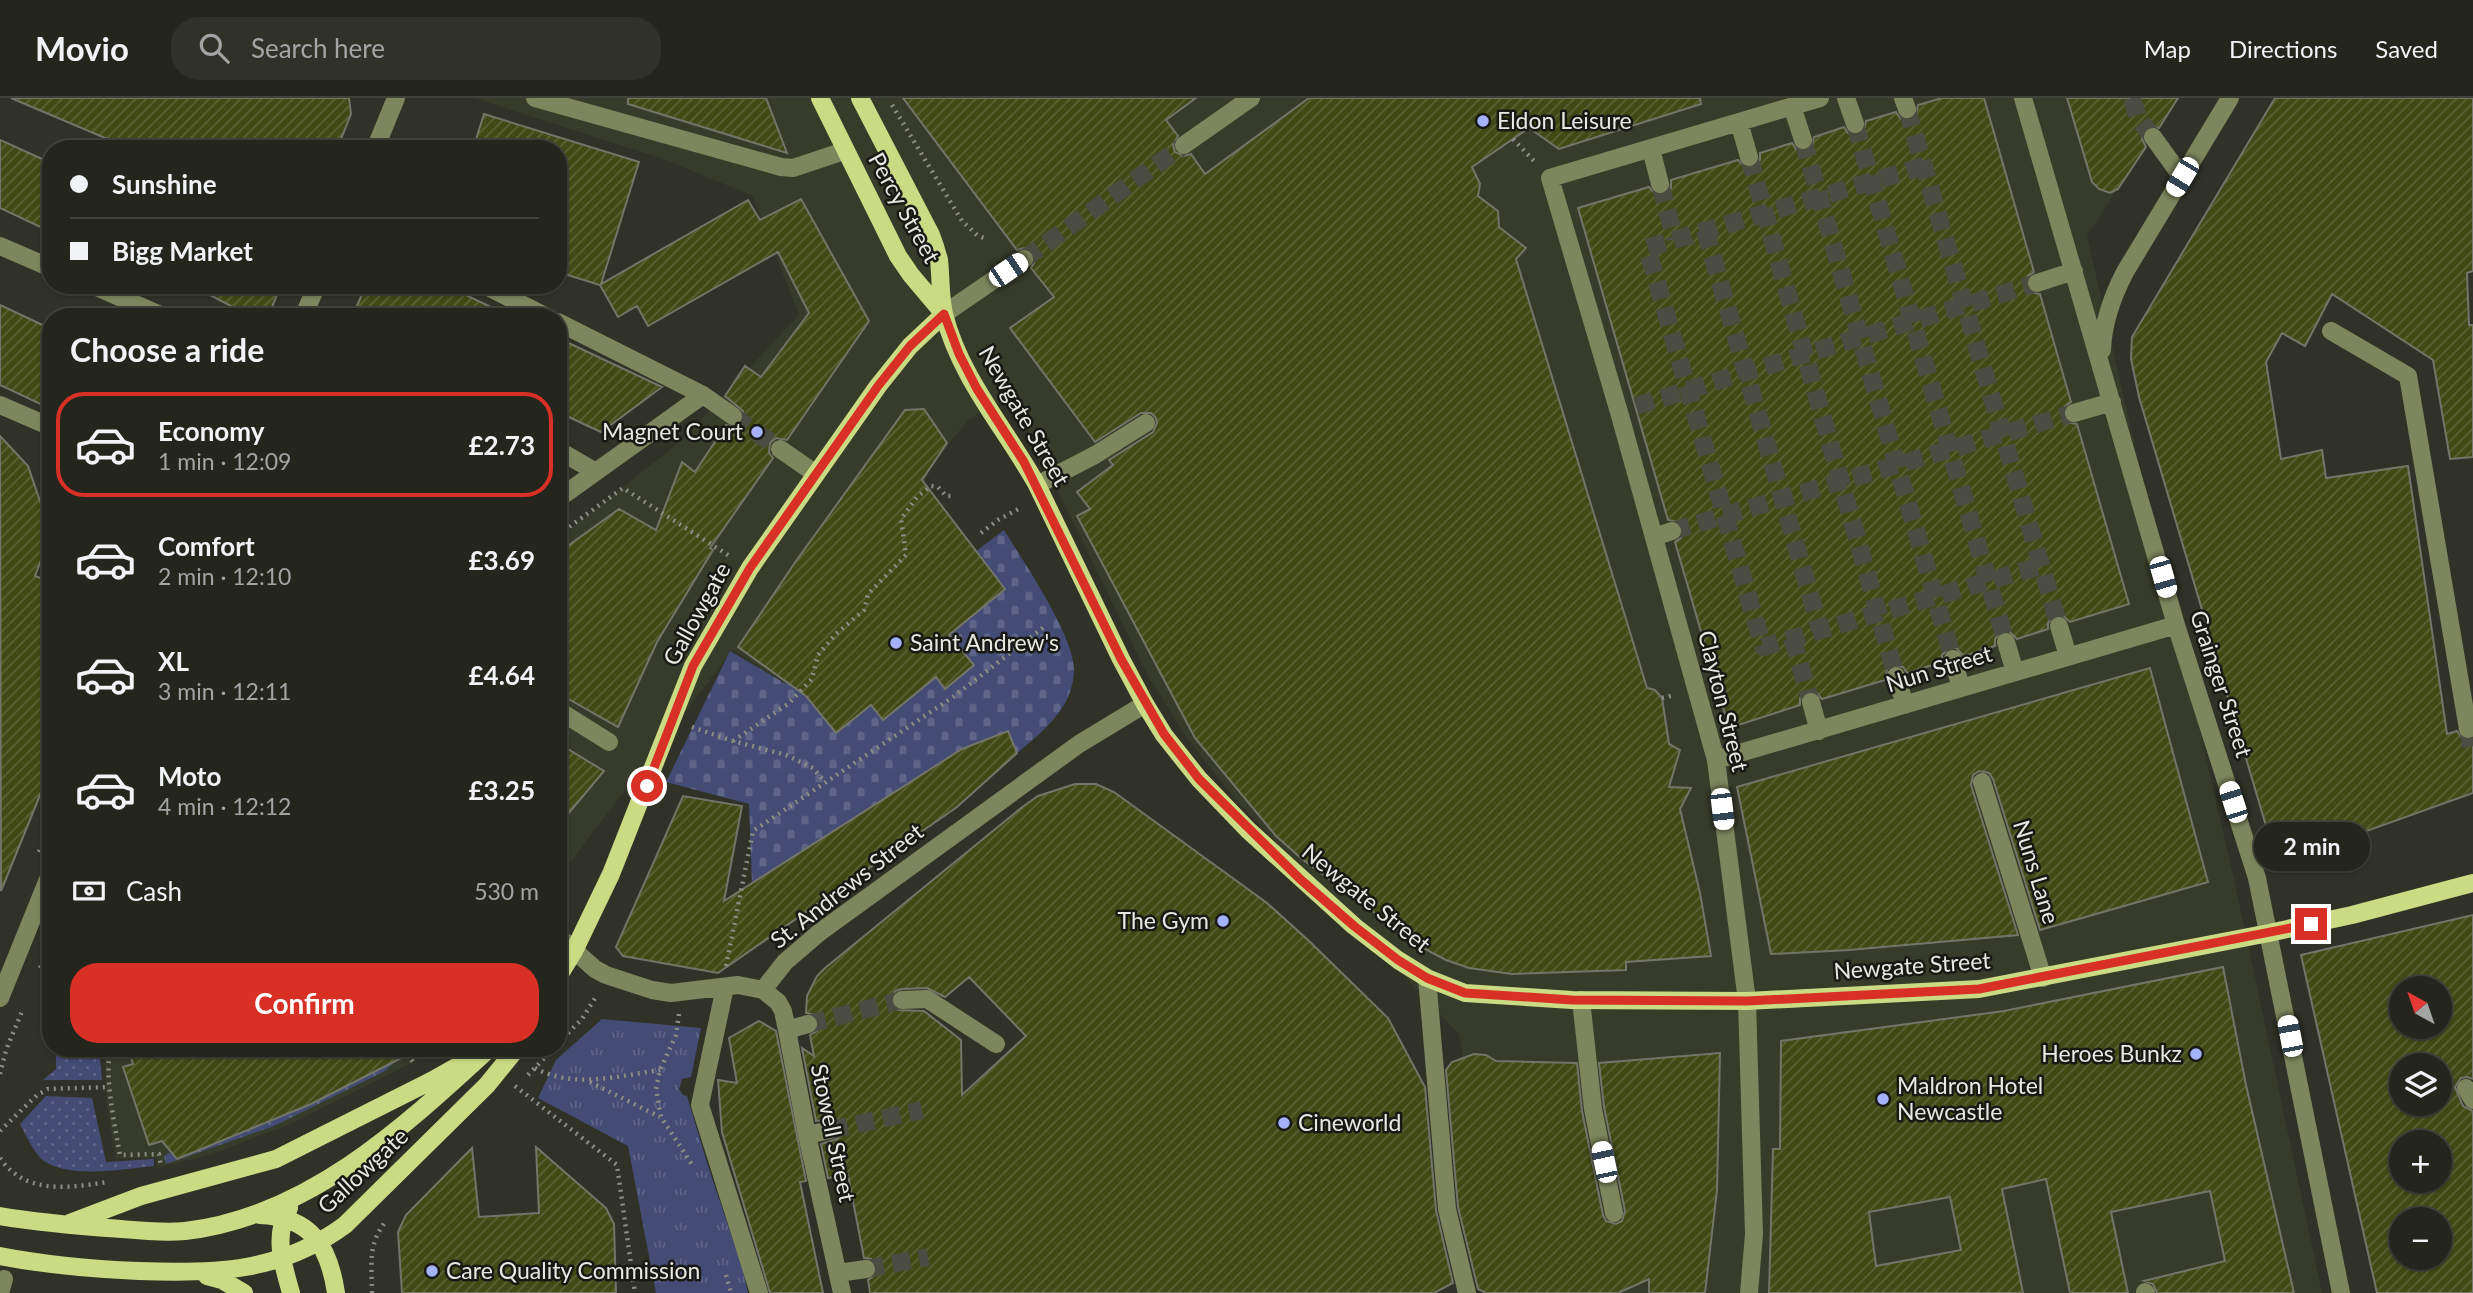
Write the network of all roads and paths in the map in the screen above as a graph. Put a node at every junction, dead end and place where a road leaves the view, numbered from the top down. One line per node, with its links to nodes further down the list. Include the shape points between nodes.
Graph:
1 (396, 98): 16 (street)
2 (535, 98): 20 (street, via 781,167 793,168)
3 (820, 98): 20 (main road, Percy Street)
4 (859, 98): 35 (main road, Percy Street, via 931,234)
5 (888, 98): 25 (path, via 962,221)
6 (1251, 98): 18 (street)
7 (1820, 98): 11 (street)
8 (1846, 98): 13 (street)
9 (2023, 98): 29 (street, Grainger Street)
10 (2230, 98): 22 (street)
11 (1792, 106): 12 (street); 17 (street)
12 (1739, 122): 19 (street); 21 (street)
13 (1855, 124)
14 (2153, 137): 22 (street)
15 (1513, 139): 23 (path)
16 (379, 140)
17 (1803, 140)
18 (1184, 145)
19 (1651, 149): 23 (street); 24 (street)
20 (844, 151): 35 (main road, Percy Street, via 898,256)
21 (1749, 157)
22 (2182, 177): 38 (street, via 2113,295 2103,332)
23 (1550, 178): 56 (street, Clayton Street, via 1627,409)
24 (1660, 184)
25 (986, 239)
26 (0, 246): 28 (street)
27 (1024, 259): 35 (street)
28 (42, 264)
29 (2074, 271): 30 (street); 38 (street, Grainger Street)
30 (2037, 283)
31 (113, 294): 33 (street)
32 (502, 294): 34 (street)
33 (144, 308)
34 (529, 308)
35 (944, 314): 49 (main road, Gallowgate, via 893,366); 50 (main road, Newgate Street, via 977,389)
36 (567, 327): 39 (street)
37 (2331, 331): 72 (street, via 2408,376)
38 (2102, 367): 40 (street, Grainger Street)
39 (703, 395): 43 (street); 48 (street)
40 (2112, 402): 42 (street); 58 (street, Grainger Street)
41 (0, 405): 44 (street)
42 (2074, 413)
43 (733, 416)
44 (42, 423)
45 (1146, 423): 50 (street)
46 (780, 449): 49 (street)
47 (567, 455): 48 (street)
48 (596, 472): 51 (street)
49 (816, 474): 57 (main road, Gallowgate)
50 (1040, 491): 55 (path); 68 (main road, Newgate Street)
51 (567, 493)
52 (954, 496): 74 (path, via 931,486 901,519 906,555 868,594 864,610 818,655 812,679 788,704)
53 (567, 528): 57 (path, via 623,488)
54 (1672, 531): 56 (street)
55 (981, 533)
56 (1654, 537): 76 (street, Clayton Street)
57 (750, 568): 71 (main road, Gallowgate, via 693,666)
58 (2176, 625): 62 (street, Nun Street); 81 (street, Grainger Street, via 2257,878)
59 (2059, 626): 62 (street)
60 (1044, 627): 77 (path, via 953,697)
61 (2006, 642): 64 (street)
62 (2068, 656): 64 (street, Nun Street)
63 (1953, 659): 66 (street)
64 (2015, 672): 66 (street, Nun Street)
65 (1896, 676): 69 (street)
66 (1961, 688): 69 (street, Nun Street)
67 (1811, 702): 73 (street)
68 (1145, 704): 86 (main road, Newgate Street, via 1199,779 1248,830 1354,926); 89 (street, St. Andrews Street, via 1079,744 820,932 785,962)
69 (1905, 705): 73 (street, Nun Street)
70 (567, 716): 75 (street)
71 (672, 720): 74 (path); 83 (main road, Gallowgate, via 611,874)
72 (2468, 729)
73 (1819, 731): 76 (street, Nun Street)
74 (733, 741): 77 (path, via 786,755 813,768)
75 (609, 742)
76 (1716, 760): 94 (street, Clayton Street)
77 (825, 782): 88 (path, via 753,831)
78 (1982, 782): 87 (street, Nuns Lane)
79 (2473, 883): 81 (main road, Newgate Street)
80 (42, 894): 91 (street)
81 (2269, 933): 87 (main road, Newgate Street); 146 (street, Grainger Street)
82 (567, 944): 83 (street)
83 (574, 950): 84 (main road, Gallowgate); 85 (street)
84 (567, 962)
85 (606, 975): 90 (street, via 652,990); 97 (path, via 592,1004)
86 (1427, 978): 93 (main road, Newgate Street, via 1465,993); 136 (street, via 1447,1209)
87 (2043, 978): 94 (main road, Newgate Street, via 1979,989)
88 (724, 987): 89 (street); 90 (street); 143 (street, via 700,1105)
89 (763, 990): 96 (street, Stowell Street, via 778,1002)
90 (682, 992): 108 (path, via 676,1035)
91 (0, 998)
92 (902, 1000): 98 (street, via 927,999)
93 (1581, 1000): 94 (main road, Newgate Street); 124 (street, via 1593,1109)
94 (1747, 1001): 145 (street, Clayton Street, via 1754,1234)
95 (808, 1024): 96 (street)
96 (787, 1030): 117 (street, Stowell Street)
97 (567, 1033)
98 (996, 1044)
99 (108, 1057): 111 (path)
100 (410, 1057): 107 (path)
101 (472, 1057): 128 (main road, via 283,1157 141,1196)
102 (478, 1057): 122 (main road, Gallowgate, via 389,1135)
103 (511, 1057): 109 (main road, Gallowgate)
104 (521, 1057): 106 (path)
105 (545, 1057): 106 (path)
106 (535, 1068): 110 (path, via 549,1075); 112 (path)
107 (417, 1069)
108 (660, 1070): 110 (path); 114 (path, via 656,1089)
109 (497, 1073): 112 (path); 129 (main road, Gallowgate, via 390,1183)
110 (589, 1081): 114 (path)
111 (110, 1087): 116 (path, via 47,1089); 119 (path, via 120,1155 159,1154)
112 (516, 1087): 113 (path); 141 (path, via 617,1165)
113 (507, 1097)
114 (661, 1117): 120 (path)
115 (830, 1130): 117 (street)
116 (0, 1131)
117 (807, 1135): 135 (street, Stowell Street)
118 (0, 1158): 121 (path, via 16,1176 40,1186)
119 (162, 1171)
120 (696, 1171)
121 (119, 1180)
122 (297, 1197): 125 (main road, Gallowgate); 127 (main road)
123 (395, 1212): 140 (path, via 374,1239)
124 (1614, 1213)
125 (257, 1215): 127 (main road); 128 (main road, Gallowgate, via 167,1233)
126 (0, 1216): 128 (main road, Gallowgate)
127 (284, 1217): 129 (main road, via 306,1227); 131 (main road, via 279,1237)
128 (63, 1225)
129 (320, 1242): 131 (main road, Gallowgate); 139 (main road)
130 (0, 1256): 134 (main road, Gallowgate, via 94,1269)
131 (281, 1259): 134 (main road, Gallowgate, via 251,1268); 138 (main road)
132 (866, 1269): 135 (street)
133 (725, 1271): 142 (path)
134 (198, 1273): 137 (main road)
135 (838, 1273): 144 (street, Stowell Street)
136 (1465, 1292)
137 (244, 1293)
138 (291, 1293)
139 (336, 1293)
140 (372, 1293)
141 (635, 1293)
142 (731, 1293)
143 (759, 1293)
144 (842, 1293)
145 (1749, 1293)
146 (2341, 1293)

